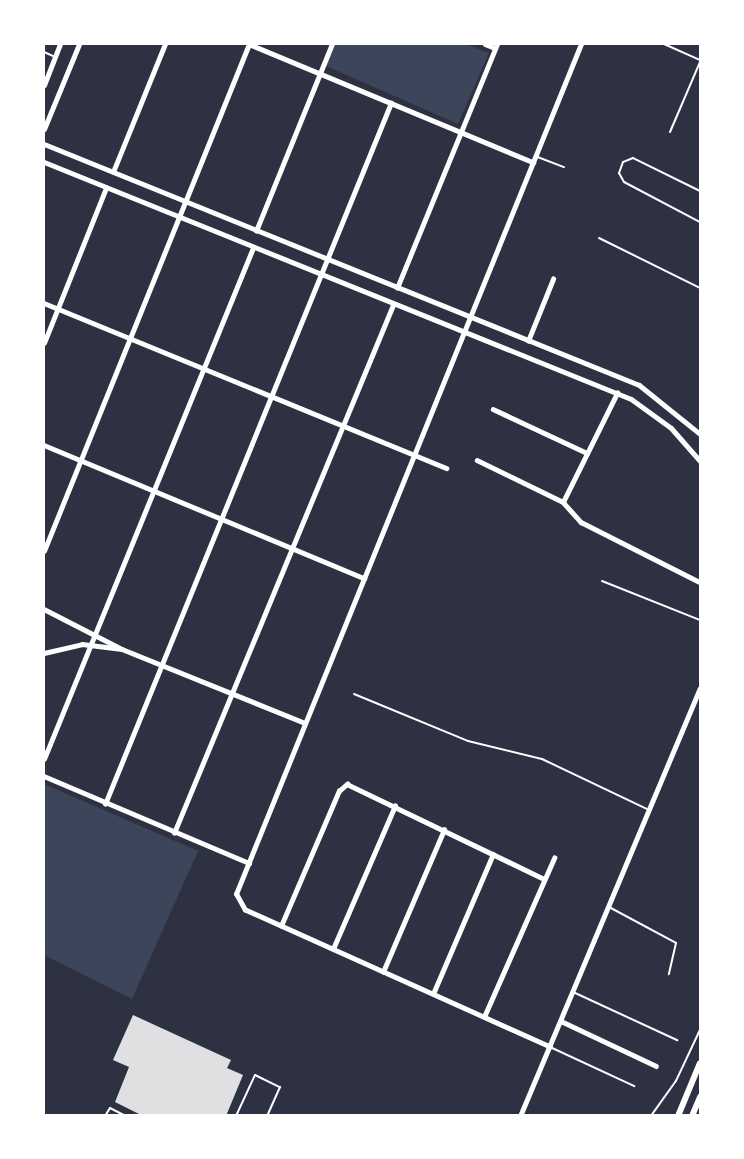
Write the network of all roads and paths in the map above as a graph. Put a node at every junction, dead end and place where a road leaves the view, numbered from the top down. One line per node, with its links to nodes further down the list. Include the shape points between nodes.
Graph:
1 (60, 44): 11 (street)
2 (79, 44): 16 (street)
3 (165, 44): 24 (street)
4 (249, 44): 13 (street); 27 (street)
5 (332, 44): 13 (street)
6 (486, 44): 9 (street)
7 (581, 44): 20 (street)
8 (664, 44): 12 (lane)
9 (496, 46): 17 (street)
10 (44, 52): 11 (lane)
11 (55, 57): 14 (street)
12 (700, 61): 18 (lane)
13 (320, 73): 15 (street); 30 (street)
14 (44, 85)
15 (391, 103): 17 (street); 33 (street)
16 (44, 129)
17 (461, 132): 22 (street); 37 (street)
18 (670, 132)
19 (44, 144): 24 (street)
20 (535, 156): 22 (street); 23 (lane)
21 (44, 162): 25 (street)
22 (533, 162): 41 (street)
23 (564, 167)
24 (112, 172): 27 (street)
25 (106, 188): 28 (street); 40 (street)
26 (700, 190): 29 (lane, via 633,158 623,162 619,173 624,182)
27 (185, 202): 28 (street); 30 (street)
28 (179, 218): 32 (street); 43 (street)
29 (700, 222)
30 (256, 231): 33 (street)
31 (599, 238): 36 (lane)
32 (253, 248): 34 (street); 46 (street)
33 (326, 259): 34 (street); 37 (street)
34 (323, 277): 39 (street); 48 (street)
35 (553, 279): 44 (street)
36 (700, 288)
37 (397, 289): 41 (street)
38 (44, 303): 40 (street)
39 (393, 305): 42 (street); 50 (street)
40 (57, 308): 43 (street); 45 (street)
41 (469, 318): 42 (street); 44 (street)
42 (463, 334): 47 (street); 54 (street)
43 (130, 338): 46 (street); 56 (street)
44 (528, 341): 51 (street, via 639,385)
45 (44, 343)
46 (203, 368): 48 (street); 59 (street)
47 (617, 393): 53 (street); 57 (street, via 652,411)
48 (273, 397): 50 (street); 61 (street)
49 (493, 409): 53 (street)
50 (343, 425): 54 (street); 64 (street)
51 (700, 434)
52 (44, 445): 56 (street)
53 (587, 453): 60 (street)
54 (414, 454): 58 (street); 66 (street)
55 (477, 460): 60 (street)
56 (80, 461): 59 (street); 63 (street)
57 (700, 461)
58 (447, 468)
59 (153, 491): 61 (street); 71 (street)
60 (563, 502): 68 (street, via 581,522)
61 (222, 520): 64 (street); 75 (street)
62 (44, 527): 63 (street)
63 (52, 531): 65 (street)
64 (292, 549): 66 (street); 77 (street)
65 (44, 550)
66 (364, 578): 79 (street)
67 (602, 581): 70 (lane)
68 (700, 582)
69 (44, 609): 71 (street)
70 (700, 620)
71 (96, 632): 72 (street); 73 (street)
72 (91, 644): 73 (street); 74 (street); 80 (street)
73 (122, 649): 75 (street)
74 (44, 653)
75 (162, 666): 77 (street); 82 (street)
76 (700, 688): 84 (street)
77 (231, 694): 79 (street); 86 (street)
78 (354, 694): 84 (lane, via 468,741 542,759)
79 (305, 723): 89 (street)
80 (44, 759)
81 (44, 776): 82 (street)
82 (105, 804): 86 (street)
83 (395, 806): 85 (street); 92 (street, via 344,785); 93 (street)
84 (649, 810): 91 (street)
85 (444, 830): 87 (street); 94 (street)
86 (174, 833): 89 (street)
87 (493, 854): 90 (street); 97 (street)
88 (554, 858): 90 (street)
89 (249, 863): 92 (street, via 237,901)
90 (544, 879): 98 (street)
91 (606, 906): 95 (lane, via 676,943); 96 (street)
92 (281, 926): 93 (street)
93 (333, 949): 94 (street)
94 (383, 972): 97 (street)
95 (669, 974)
96 (573, 992): 99 (street); 101 (lane)
97 (433, 994): 98 (street)
98 (484, 1017): 102 (street)
99 (561, 1021): 102 (street); 104 (street)
100 (700, 1030): 113 (path, via 676,1081)
101 (677, 1040)
102 (550, 1047): 105 (lane); 112 (street)
103 (700, 1063): 114 (main road)
104 (656, 1066)
105 (634, 1086)
106 (700, 1097): 115 (main road)
107 (700, 1114): 115 (main road)
108 (105, 1116): 109 (lane, via 110,1108)
109 (126, 1116)
110 (236, 1116): 111 (lane, via 255,1075 280,1087)
111 (267, 1116)
112 (519, 1116)
113 (651, 1116)
114 (678, 1116)
115 (694, 1116)

